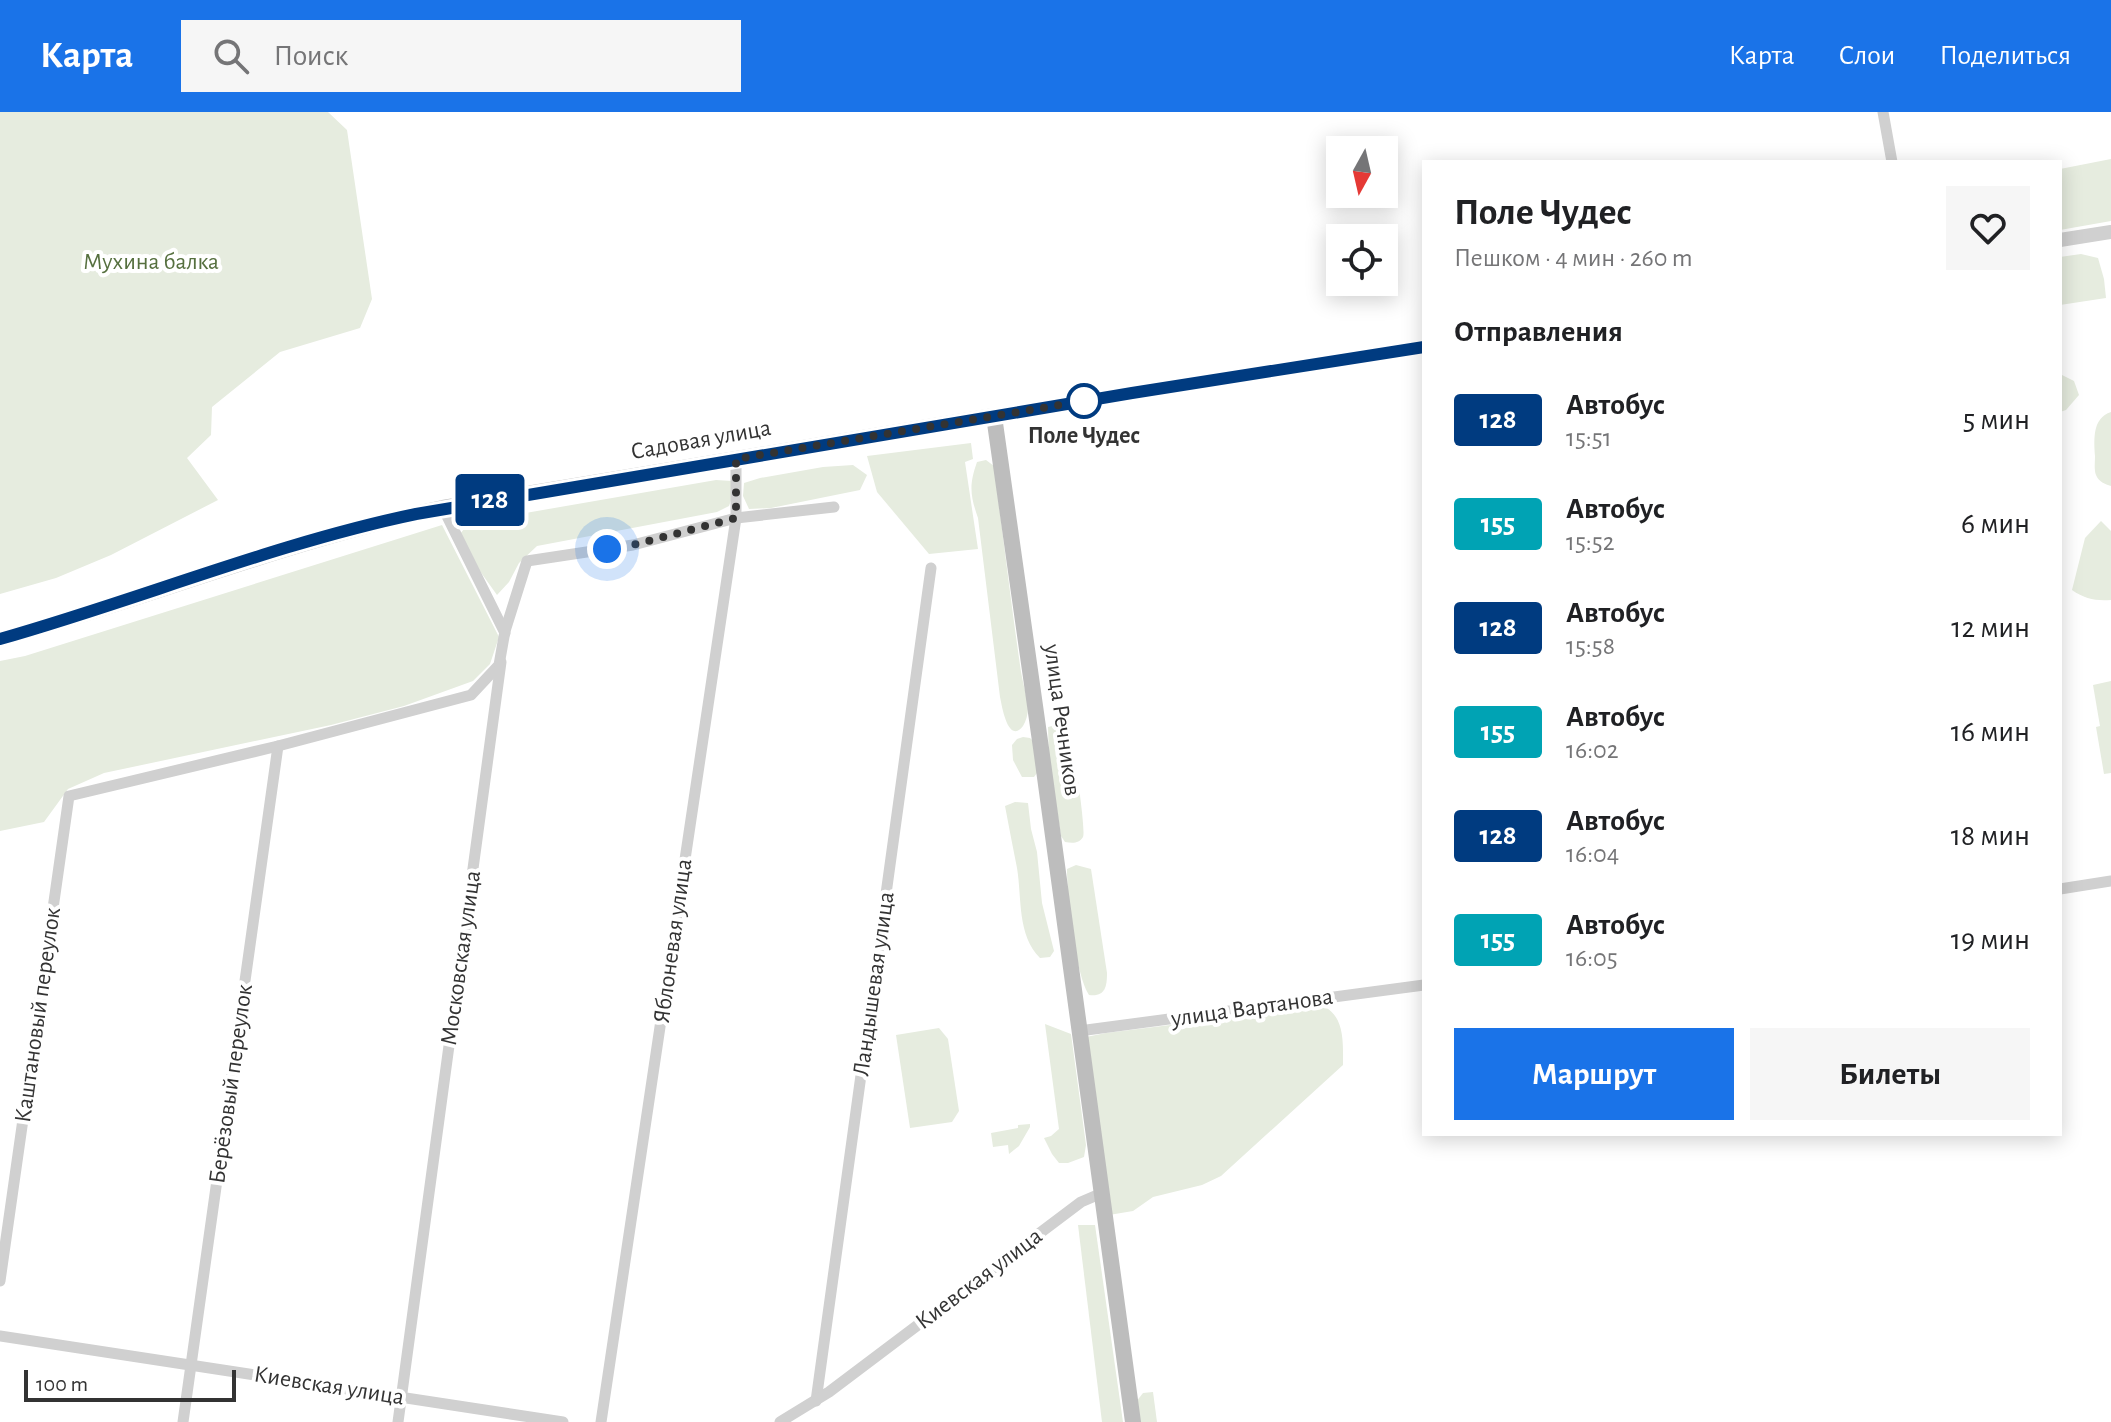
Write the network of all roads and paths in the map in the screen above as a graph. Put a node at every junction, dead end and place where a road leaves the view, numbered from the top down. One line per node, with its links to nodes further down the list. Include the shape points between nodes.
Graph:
1 (1883, 112): 2 (street)
2 (1892, 160)
3 (2111, 232): 4 (street)
4 (2062, 240)
5 (1422, 347): 6 (street, Садовая улица)
6 (994, 416): 7 (main road, Садовая улица); 18 (main road, улица Речников)
7 (736, 459): 9 (main road, Садовая улица); 10 (street, Яблоневая улица)
8 (834, 507): 10 (street)
9 (443, 508): 12 (street); 13 (main road, Садовая улица, via 335,534)
10 (736, 518): 12 (street, via 633,545 527,561); 28 (street, Яблоневая улица)
11 (931, 568): 24 (street, Ландышевая улица)
12 (505, 631): 14 (street, via 499,665 471,695); 23 (street, Московская улица)
13 (0, 639)
14 (278, 746): 20 (street, Каштановый переулок, via 69,796); 22 (street, Берёзовый переулок)
15 (2111, 881): 16 (street)
16 (2062, 889)
17 (1422, 985): 18 (street, улица Вартанова)
18 (1079, 1031): 19 (main road, улица Речников)
19 (1102, 1193): 24 (street, Киевская улица, via 1081,1202); 30 (main road, улица Речников)
20 (0, 1281)
21 (0, 1336): 22 (street, Киевская улица)
22 (192, 1365): 23 (street, Киевская улица); 25 (street, Берёзовый переулок)
23 (402, 1397): 26 (street, Московская улица); 27 (street, Киевская улица)
24 (816, 1401): 29 (street, Киевская улица)
25 (183, 1422)
26 (398, 1422)
27 (563, 1422)
28 (601, 1422)
29 (780, 1422)
30 (1133, 1422)

